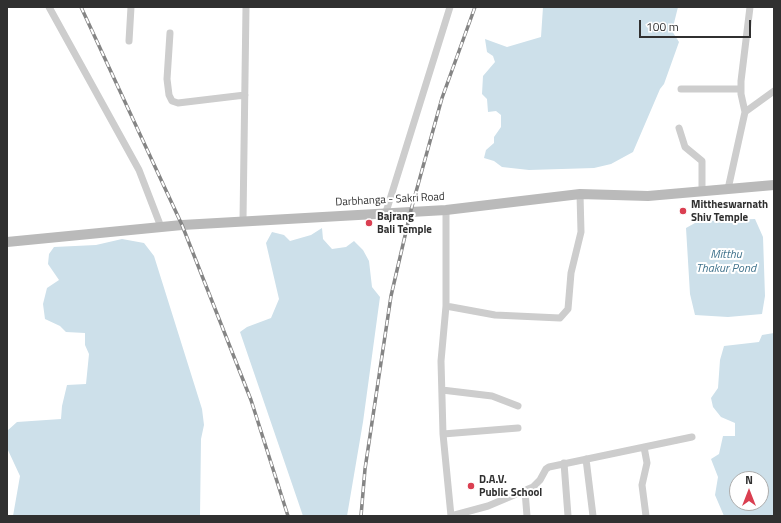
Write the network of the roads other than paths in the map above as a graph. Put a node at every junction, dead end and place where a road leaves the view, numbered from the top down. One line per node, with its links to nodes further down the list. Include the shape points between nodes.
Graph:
1 (49, 7): 21 (street, via 139,170)
2 (131, 7): 7 (street)
3 (246, 7): 11 (street)
4 (450, 7): 19 (street)
5 (750, 7): 8 (street)
6 (170, 33): 11 (street, via 167,79 172,101 178,103)
7 (128, 42)
8 (741, 89): 9 (street); 12 (street)
9 (681, 90)
10 (774, 91): 12 (street)
11 (245, 95): 20 (street)
12 (746, 112): 15 (street)
13 (679, 128): 16 (street, via 685,147 702,161)
14 (774, 185): 15 (main road, Darbhanga - Sakri Road)
15 (728, 189): 16 (main road, Darbhanga - Sakri Road)
16 (702, 192): 17 (main road, Darbhanga - Sakri Road, via 648,196)
17 (580, 194): 18 (main road, Darbhanga - Sakri Road); 23 (street, via 581,232 571,273 568,309 560,318 495,315)
18 (446, 210): 19 (main road, Darbhanga - Sakri Road); 23 (street)
19 (386, 212): 20 (main road, Darbhanga - Sakri Road)
20 (243, 220): 21 (main road, Darbhanga - Sakri Road)
21 (161, 227): 22 (main road, Darbhanga - Sakri Road)
22 (7, 242)
23 (446, 306): 24 (street, via 441,361)
24 (442, 390): 25 (street, via 492,396); 27 (street)
25 (518, 406)
26 (518, 428): 27 (street)
27 (443, 434): 33 (street)
28 (692, 437): 29 (street)
29 (644, 446): 30 (street); 37 (street, via 647,463 642,485)
30 (586, 459): 31 (street); 36 (street)
31 (564, 463): 32 (street, via 546,469 538,483); 35 (street)
32 (525, 491): 33 (street, via 488,506); 34 (street)
33 (451, 516)
34 (527, 516)
35 (568, 516)
36 (593, 516)
37 (646, 516)

